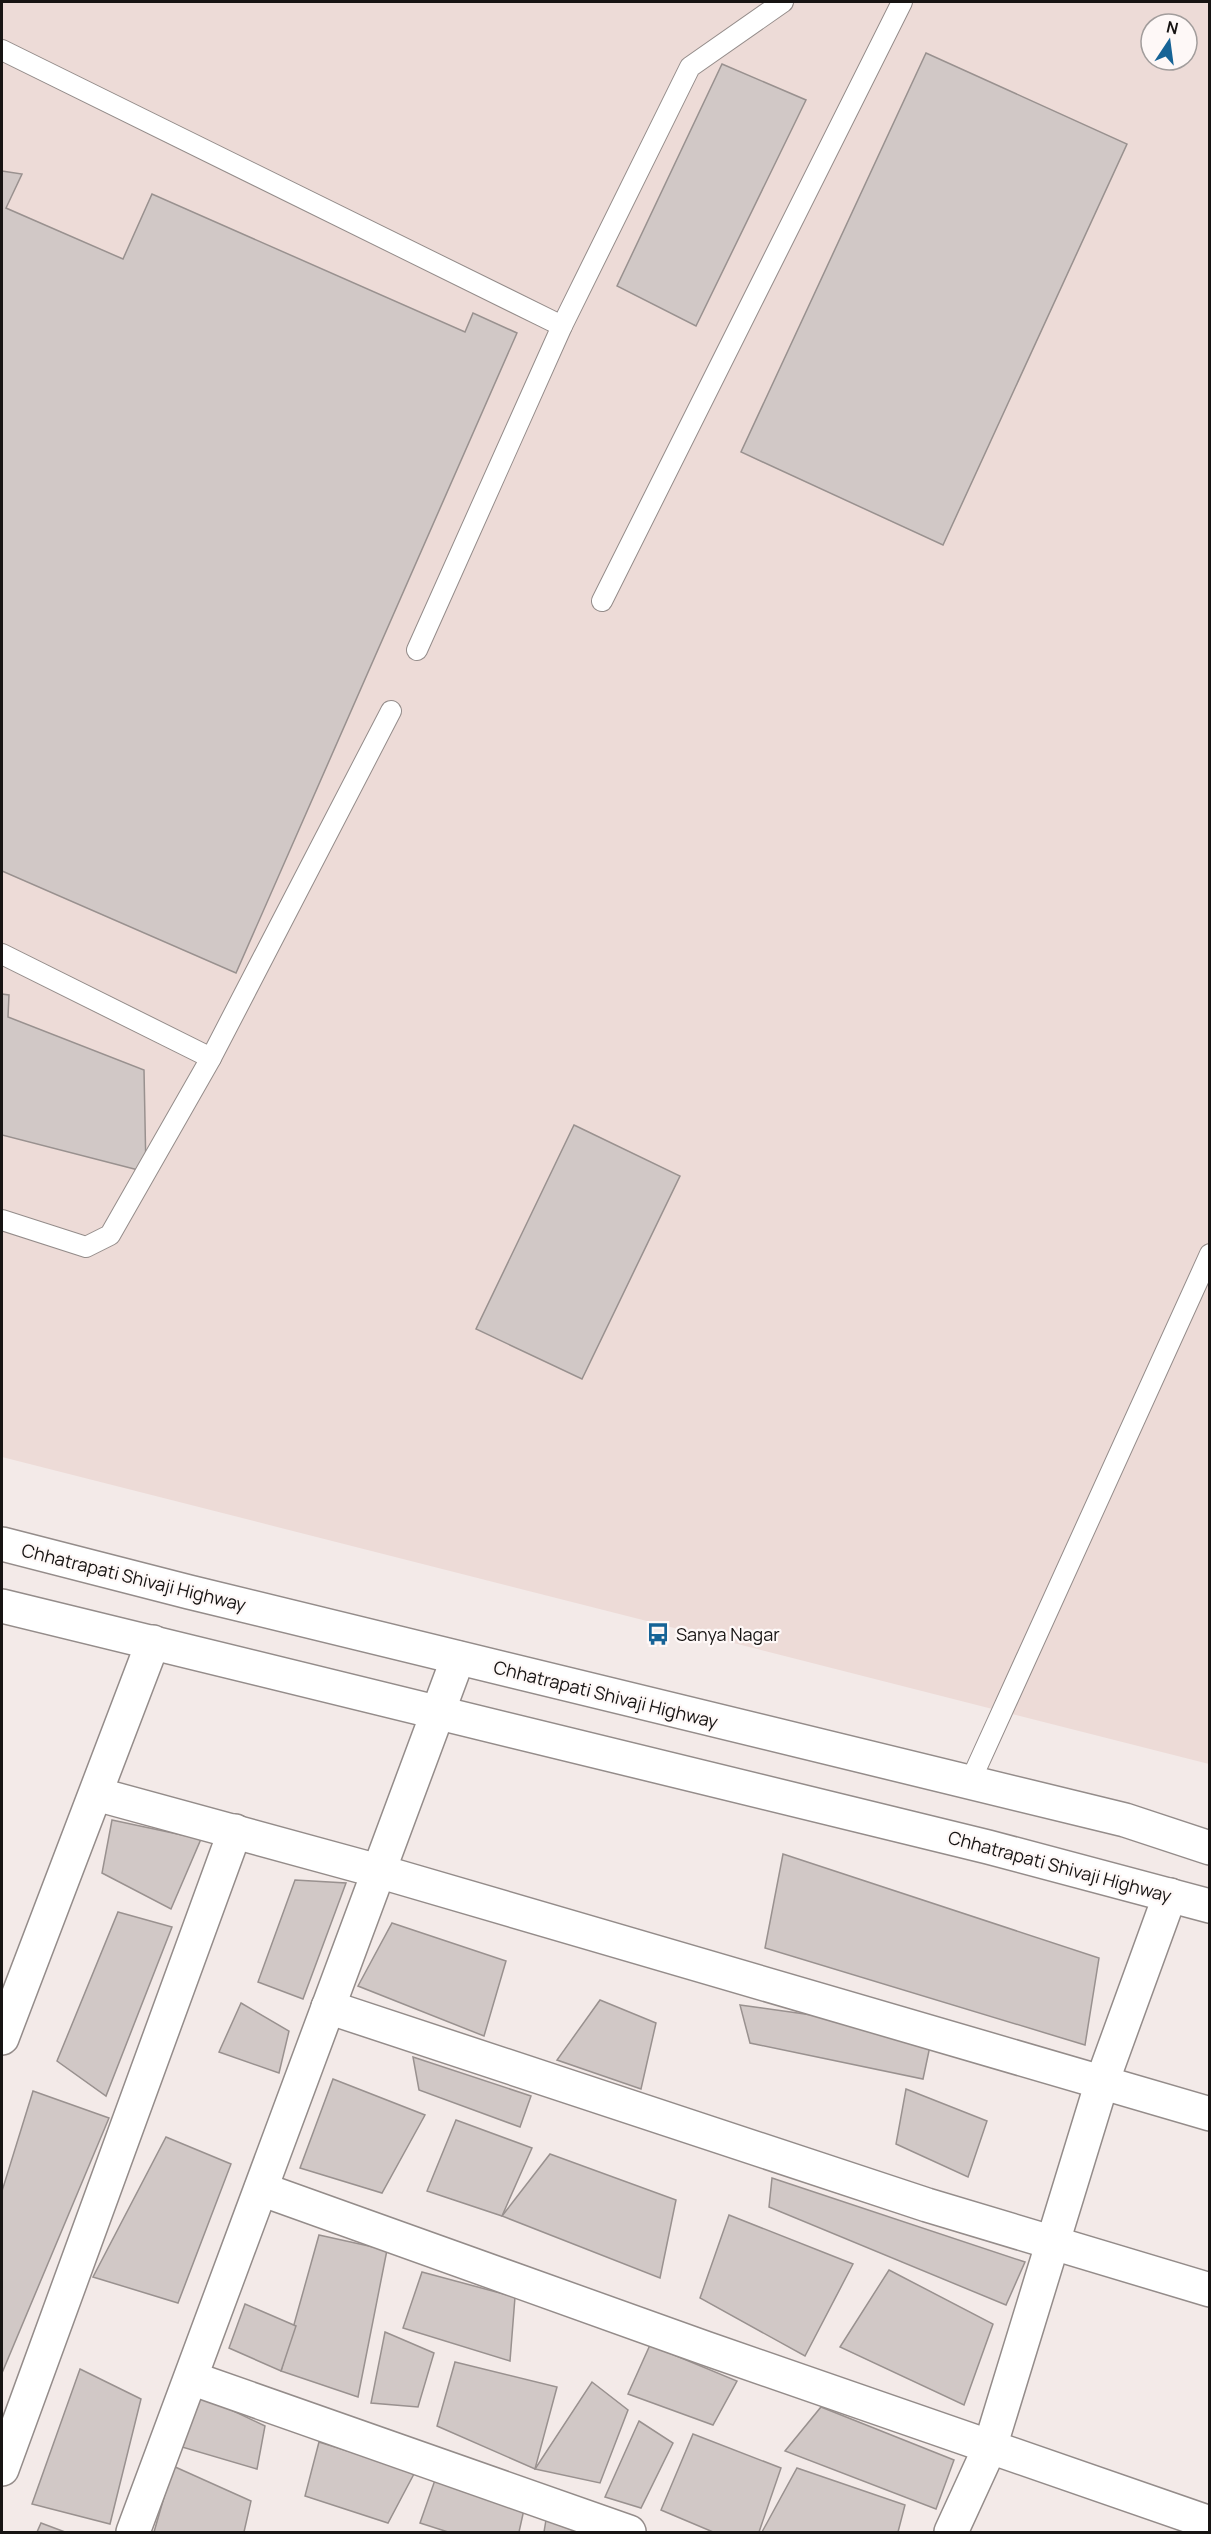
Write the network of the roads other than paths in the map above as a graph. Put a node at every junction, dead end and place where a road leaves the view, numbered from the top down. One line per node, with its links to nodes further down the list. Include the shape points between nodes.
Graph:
1 (783, 2): 4 (lane, via 690,67)
2 (902, 2): 5 (lane)
3 (2, 50): 4 (lane)
4 (562, 326): 6 (lane)
5 (602, 601)
6 (417, 650)
7 (391, 711): 9 (lane)
8 (2, 954): 9 (lane)
9 (211, 1058): 10 (lane, via 110,1235 86,1248)
10 (2, 1220)
11 (1209, 1254): 17 (lane)
12 (2, 1544): 15 (street, Chhatrapati Shivaji Highway)
13 (2, 1606): 14 (street, Chhatrapati Shivaji Highway)
14 (153, 1642): 16 (street, Chhatrapati Shivaji Highway); 18 (street)
15 (458, 1658): 16 (street); 17 (street, Chhatrapati Shivaji Highway)
16 (438, 1712): 21 (street); 22 (street, Chhatrapati Shivaji Highway)
17 (970, 1782): 20 (street, Chhatrapati Shivaji Highway, via 1125,1820)
18 (96, 1794): 19 (street); 25 (street)
19 (235, 1831): 21 (street); 33 (street)
20 (1209, 1848)
21 (378, 1871): 24 (street); 26 (street)
22 (1170, 1895): 23 (street, Chhatrapati Shivaji Highway); 26 (street)
23 (1209, 1905)
24 (328, 2007): 28 (street); 29 (street, via 927,2205)
25 (2, 2038)
26 (1102, 2082): 27 (street); 29 (street)
27 (1209, 2114)
28 (261, 2189): 31 (street); 32 (street)
29 (1054, 2243): 30 (street); 32 (street)
30 (1209, 2290)
31 (191, 2378): 35 (street); 36 (street)
32 (990, 2447): 34 (street); 37 (street)
33 (2, 2469)
34 (1209, 2523)
35 (134, 2532)
36 (629, 2532)
37 (951, 2532)

